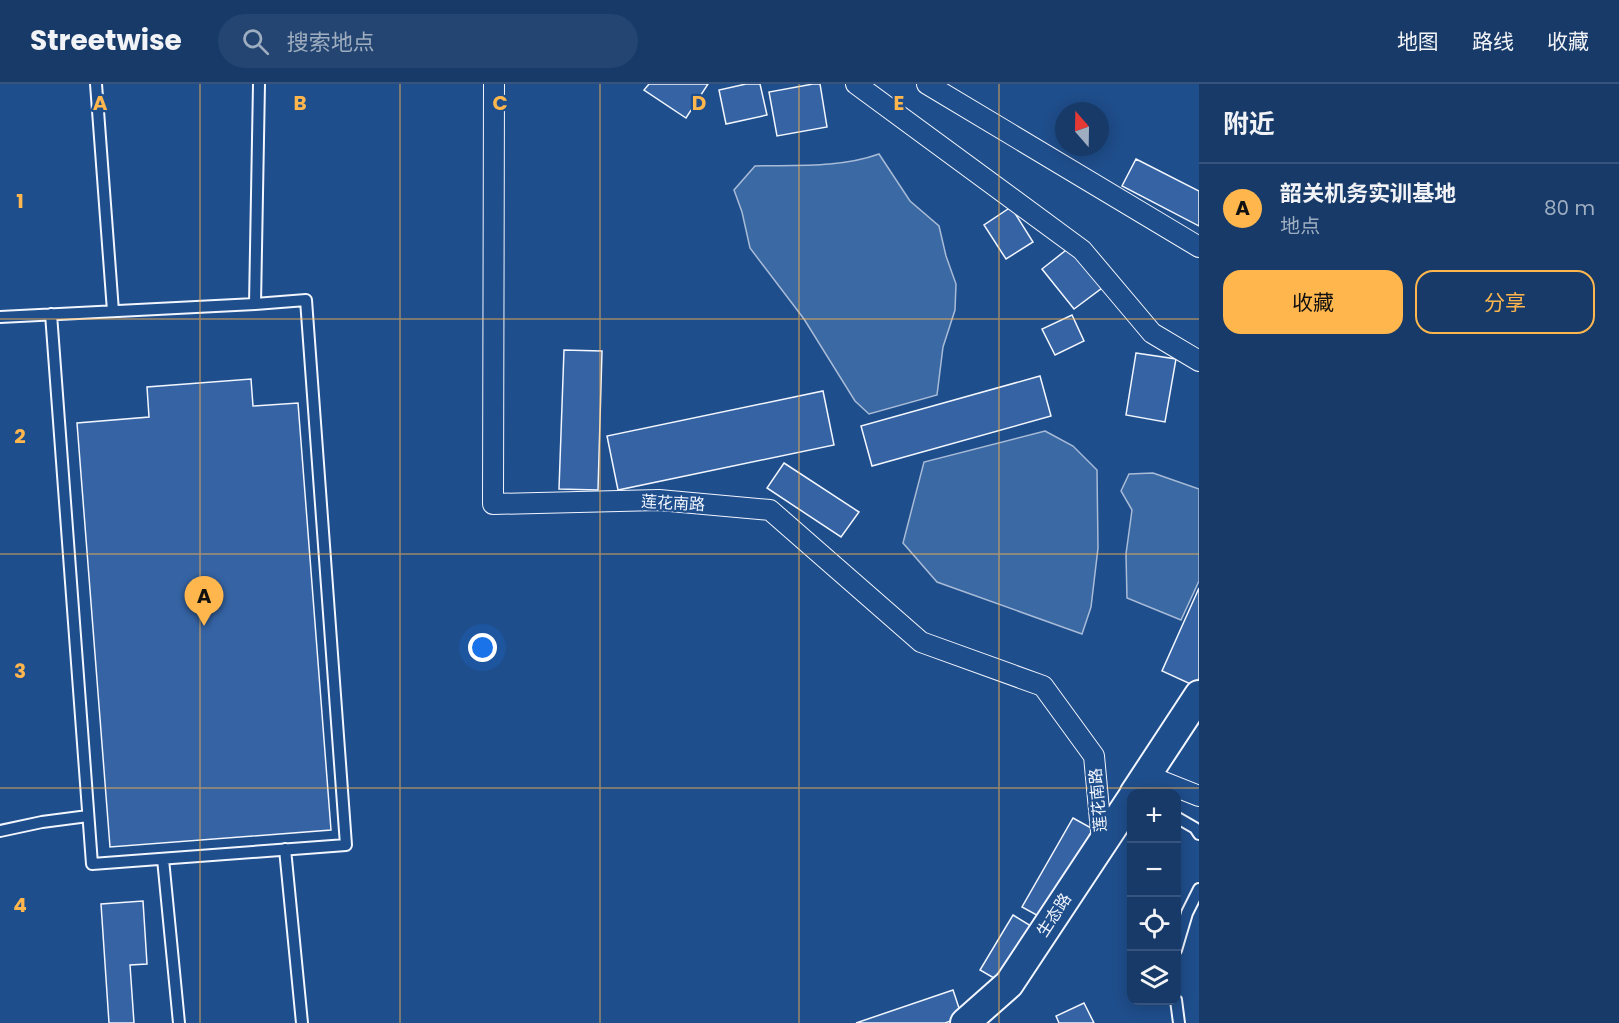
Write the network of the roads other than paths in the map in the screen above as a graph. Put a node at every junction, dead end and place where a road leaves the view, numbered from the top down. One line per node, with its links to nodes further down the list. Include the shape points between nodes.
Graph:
1 (96, 84): 8 (lane)
2 (259, 84): 7 (lane)
3 (494, 84): 21 (street, 莲花南路, via 493,504 659,500 770,510 921,642 1043,686 1094,756)
4 (856, 84): 11 (street, via 1082,250 1152,333)
5 (927, 84): 6 (street)
6 (1199, 247)
7 (255, 304): 8 (lane); 22 (lane, via 306,300 346,845)
8 (113, 311): 9 (lane)
9 (51, 314): 10 (lane); 17 (lane)
10 (0, 317)
11 (1199, 361)
12 (1199, 695): 13 (street, 生态路)
13 (1137, 789)
14 (1181, 794): 15 (street)
15 (1199, 796)
16 (1127, 804): 21 (street, 生态路)
17 (88, 816): 19 (lane); 23 (lane, via 92,864)
18 (1181, 820): 20 (lane)
19 (0, 831)
20 (1199, 834)
21 (1102, 842): 27 (street, 生态路, via 1009,984)
22 (285, 849): 23 (lane); 29 (lane)
23 (163, 859): 28 (lane)
24 (1199, 889): 25 (lane)
25 (1181, 933)
26 (1177, 1005): 30 (lane)
27 (975, 1019)
28 (179, 1023)
29 (302, 1023)
30 (1179, 1023)

